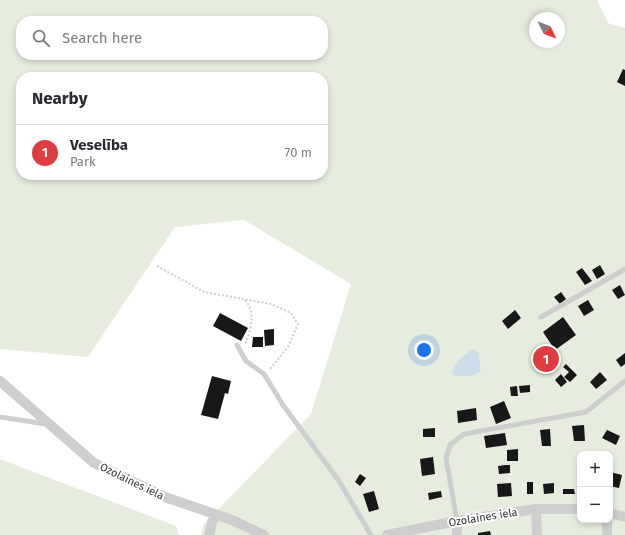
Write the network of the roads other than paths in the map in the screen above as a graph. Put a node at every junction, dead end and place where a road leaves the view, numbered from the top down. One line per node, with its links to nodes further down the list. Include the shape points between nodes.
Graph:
1 (625, 269): 2 (lane)
2 (541, 317)
3 (236, 345): 17 (lane, via 246,361 264,374 283,405 339,481)
4 (0, 381): 7 (street, Ozolaines iela)
5 (625, 382): 13 (lane, via 586,412 464,434 450,445 446,458)
6 (0, 417): 7 (lane)
7 (53, 426): 11 (street, Ozolaines iela, via 94,463 165,497)
8 (536, 509): 9 (street, Ozolaines iela); 13 (street, Ozolaines iela); 20 (street)
9 (577, 509)
10 (613, 513): 12 (street)
11 (214, 514): 15 (street); 16 (street, Ozolaines iela)
12 (625, 517)
13 (457, 521): 18 (street, Ozolaines iela); 19 (street)
14 (607, 523): 21 (street)
15 (209, 535)
16 (264, 535)
17 (371, 535)
18 (387, 535)
19 (457, 535)
20 (536, 535)
21 (607, 535)

